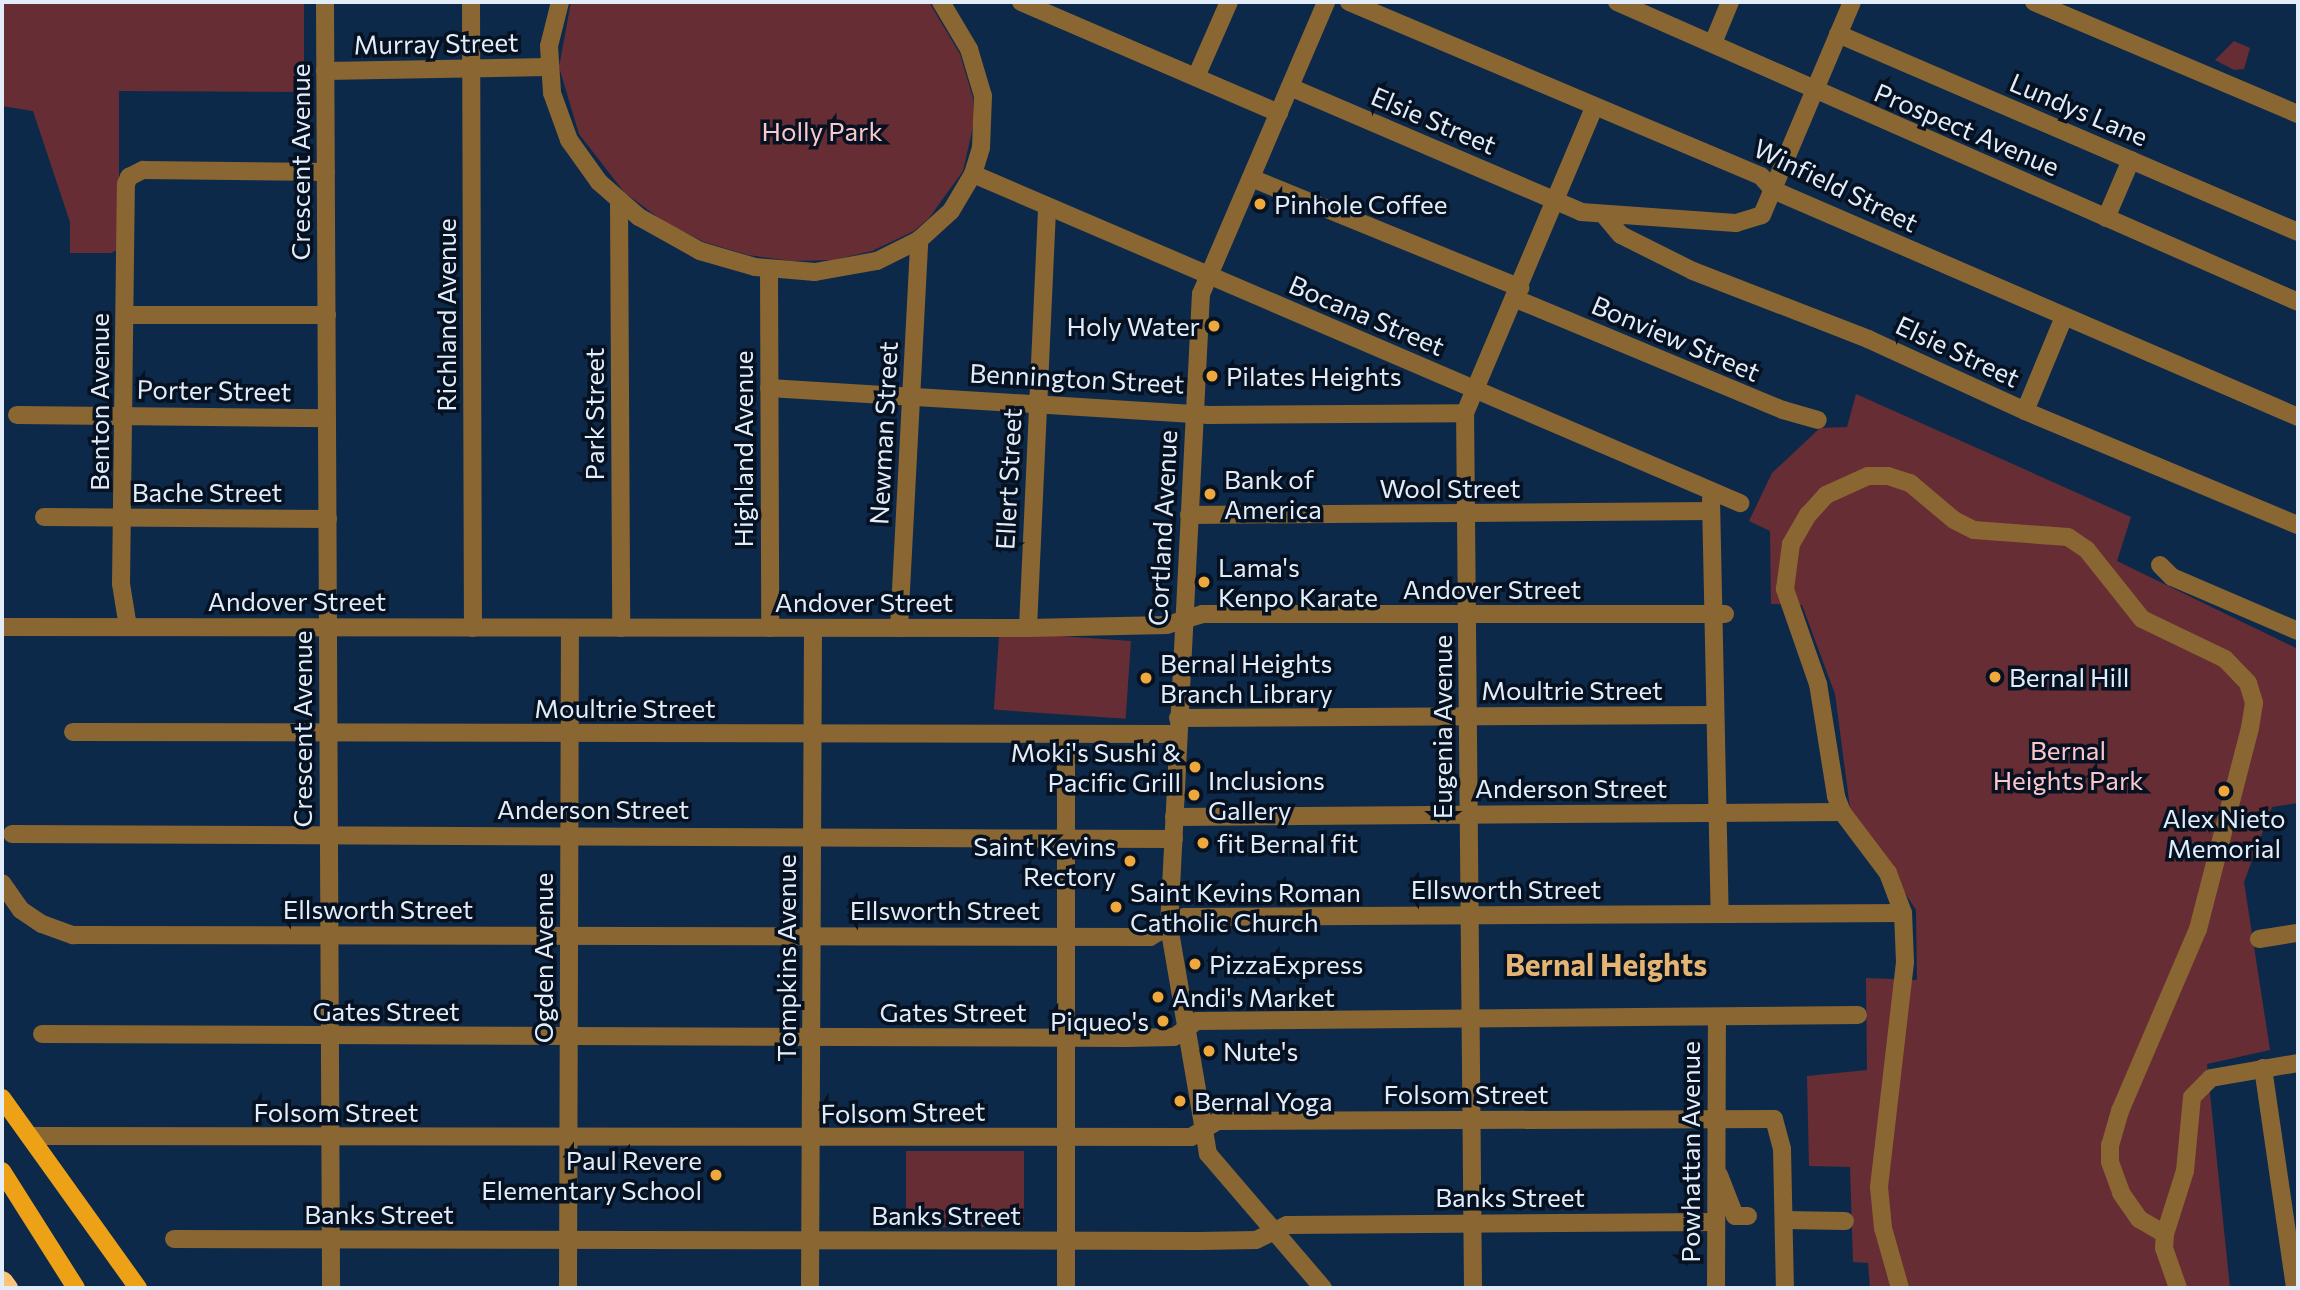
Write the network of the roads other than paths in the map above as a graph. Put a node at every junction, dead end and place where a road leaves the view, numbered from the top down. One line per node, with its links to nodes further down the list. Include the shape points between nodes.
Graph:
1 (325, 2): 16 (street, Crescent Avenue)
2 (471, 2): 17 (street, Richland Avenue)
3 (560, 2): 15 (street)
4 (942, 2): 26 (street, via 969,49 983,96 981,148)
5 (1021, 2): 18 (street)
6 (1228, 2): 18 (street)
7 (1326, 2): 19 (street, Cortland Avenue)
8 (1349, 2): 21 (street, Winfield Street)
9 (1619, 2): 14 (street, Prospect Avenue)
10 (1730, 2): 14 (street)
11 (1852, 2): 13 (street, Elsie Street)
12 (2035, 2): 23 (street)
13 (1838, 34): 20 (street, Elsie Street); 24 (street, Lundys Lane)
14 (1713, 43): 20 (street, Prospect Avenue)
15 (548, 67): 17 (street, Murray Street); 29 (street, via 569,140)
16 (326, 71): 17 (street, Murray Street); 25 (street, Crescent Avenue)
17 (471, 71): 71 (street, Richland Avenue)
18 (1196, 77): 22 (street)
19 (1290, 87): 22 (street, Cortland Avenue); 30 (street, Elsie Street)
20 (1816, 87): 28 (street, Elsie Street); 33 (street, Prospect Avenue, via 1828,98)
21 (1594, 107): 28 (street, Winfield Street, via 1761,176); 30 (street, Eugenia Avenue)
22 (1279, 113): 27 (street, Cortland Avenue)
23 (2298, 114)
24 (2131, 160): 33 (street); 34 (street, Lundys Lane)
25 (326, 172): 40 (street, Benton Avenue, via 143,170 129,177); 41 (street, Crescent Avenue)
26 (973, 174): 31 (street, Bocana Street); 35 (street, via 951,211)
27 (1251, 178): 37 (street, Cortland Avenue); 38 (street, Bonview Street)
28 (1773, 190): 32 (street, Elsie Street, via 1762,215 1736,223); 42 (street, Winfield Street)
29 (619, 200): 36 (street, via 690,247); 73 (street, Park Street)
30 (1555, 202): 32 (street, Elsie Street); 38 (street, Eugenia Avenue)
31 (1047, 206): 37 (street, Bocana Street); 46 (street, Ellert Street)
32 (1604, 215): 48 (street, Elsie Street, via 1621,235 1693,271 1868,339)
33 (2106, 218): 39 (street, Prospect Avenue)
34 (2298, 232)
35 (919, 240): 36 (street, via 877,261 835,271); 45 (street, Newman Street)
36 (769, 270): 43 (street, Highland Avenue)
37 (1209, 275): 44 (street, Bocana Street); 47 (street, Cortland Avenue, via 1200,302)
38 (1518, 294): 44 (street, Eugenia Avenue); 54 (street, Bonview Street, via 1783,410)
39 (2298, 302)
40 (125, 315): 41 (street); 51 (street, Benton Avenue)
41 (327, 315): 53 (street, Crescent Avenue)
42 (2064, 317): 48 (street); 52 (street, Winfield Street)
43 (769, 388): 45 (street, Bennington Street); 74 (street, Highland Avenue)
44 (1477, 391): 49 (street, Eugenia Avenue); 55 (street, Bocana Street)
45 (911, 396): 46 (street, Bennington Street); 76 (street, Newman Street)
46 (1038, 402): 47 (street, Bennington Street); 77 (street, Ellert Street)
47 (1195, 411): 49 (street, Bennington Street, via 1209,415); 59 (street, Cortland Avenue)
48 (2025, 411): 63 (street, Elsie Street)
49 (1465, 413): 58 (street, Eugenia Avenue)
50 (17, 415): 51 (street, Porter Street)
51 (125, 415): 53 (street, Porter Street); 61 (street, Benton Avenue)
52 (2298, 417)
53 (327, 418): 62 (street, Crescent Avenue)
54 (1818, 420)
55 (1711, 492): 56 (street, Bocana Street); 57 (street)
56 (1740, 503)
57 (1712, 510): 58 (street, Wool Street); 65 (street)
58 (1466, 514): 59 (street, Wool Street); 66 (street, Eugenia Avenue)
59 (1189, 515): 67 (street, Cortland Avenue)
60 (44, 517): 61 (street, Bache Street)
61 (125, 518): 62 (street, Bache Street); 69 (street, Benton Avenue, via 121,584)
62 (328, 519): 70 (street, Crescent Avenue)
63 (2298, 525)
64 (2161, 565): 78 (street, via 2172,577)
65 (1719, 614): 66 (street, Andover Street); 79 (street)
66 (1467, 616): 67 (street, Andover Street, via 1202,614); 80 (street, Eugenia Avenue)
67 (1183, 620): 77 (street, Andover Street, via 1167,625); 81 (street, Cortland Avenue)
68 (2, 627): 69 (street, Andover Street)
69 (128, 627): 70 (street, Andover Street)
70 (328, 627): 71 (street, Andover Street); 83 (street, Crescent Avenue)
71 (473, 628): 72 (street, Andover Street)
72 (570, 628): 73 (street, Andover Street); 84 (street, Ogden Avenue)
73 (621, 628): 74 (street, Andover Street)
74 (770, 628): 75 (street, Andover Street)
75 (813, 628): 76 (street, Andover Street); 85 (street, Tompkins Avenue)
76 (899, 628): 77 (street, Andover Street)
77 (1028, 628)
78 (2298, 631)
79 (1714, 715): 80 (street, Moultrie Street); 88 (street)
80 (1468, 716): 81 (street, Moultrie Street); 89 (street, Eugenia Avenue)
81 (1178, 726): 86 (street, Moultrie Street); 90 (street, Cortland Avenue)
82 (73, 732): 83 (street, Moultrie Street)
83 (329, 733): 84 (street, Moultrie Street); 92 (street, Crescent Avenue)
84 (569, 734): 85 (street, Moultrie Street); 93 (street, Ogden Avenue)
85 (813, 734): 86 (street, Moultrie Street); 94 (street, Tompkins Avenue)
86 (1066, 736): 95 (street)
87 (1842, 812): 88 (street, Anderson Street); 98 (street, via 1888,873); 136 (street, via 1832,780 1818,684 1785,589 1791,544 1826,495 1846,484 1878,475 1910,483 1954,520 1974,530 2068,537 2087,550 2142,619 2225,659 2248,683 2254,703 2250,728 2198,929 2110,1144 2112,1170 2121,1194 2139,1219)
88 (1715, 813): 89 (street, Anderson Street); 99 (street)
89 (1469, 815): 90 (street, Anderson Street); 100 (street, Eugenia Avenue)
90 (1174, 817): 96 (street, Cortland Avenue)
91 (12, 834): 92 (street, Anderson Street)
92 (329, 834): 93 (street, Anderson Street); 103 (street, Crescent Avenue)
93 (569, 835): 94 (street, Anderson Street); 104 (street, Ogden Avenue)
94 (812, 835): 95 (street, Anderson Street); 105 (street, Tompkins Avenue)
95 (1066, 836): 96 (street, Anderson Street); 106 (street)
96 (1174, 839): 101 (street, Cortland Avenue)
97 (2, 883): 103 (street, Ellsworth Street, via 21,910 42,924 74,935)
98 (1903, 913): 99 (street, Ellsworth Street); 154 (street, via 1905,962 1880,1187 1883,1228)
99 (1720, 915): 100 (street, Ellsworth Street)
100 (1470, 916): 101 (street, Ellsworth Street, via 1184,917); 110 (street, Eugenia Avenue)
101 (1169, 927): 106 (street, Ellsworth Street, via 1150,937); 111 (street, Cortland Avenue)
102 (2298, 933): 107 (street)
103 (330, 935): 104 (street, Ellsworth Street); 113 (street, Crescent Avenue)
104 (569, 936): 105 (street, Ellsworth Street); 114 (street, Ogden Avenue)
105 (812, 936): 106 (street, Ellsworth Street); 115 (street, Tompkins Avenue)
106 (1066, 936): 116 (street)
107 (2259, 939)
108 (1858, 1015): 109 (street, Gates Street)
109 (1717, 1017): 110 (street, Gates Street); 121 (street, Powhattan Avenue)
110 (1471, 1021): 111 (street, Gates Street, via 1197,1021); 120 (street, Eugenia Avenue)
111 (1186, 1029): 116 (street, Gates Street, via 1174,1037); 122 (street, Cortland Avenue)
112 (42, 1034): 113 (street, Gates Street)
113 (330, 1037): 114 (street, Gates Street); 125 (street, Crescent Avenue)
114 (569, 1037): 115 (street, Gates Street); 126 (street, Ogden Avenue)
115 (811, 1038): 116 (street, Gates Street); 127 (street, Tompkins Avenue)
116 (1066, 1038): 124 (street)
117 (2298, 1063): 118 (street)
118 (2263, 1068): 136 (street, via 2211,1078 2197,1089 2190,1107 2185,1171); 156 (street)
119 (2, 1098): 123 (main road)
120 (1472, 1120): 121 (street, Folsom Street); 122 (street, Folsom Street, via 1218,1121); 134 (street, Eugenia Avenue)
121 (1715, 1120): 128 (street, Powhattan Avenue); 131 (street, Folsom Street, via 1774,1119 1782,1149)
122 (1203, 1129): 124 (street, Folsom Street, via 1191,1137); 135 (street, Cortland Avenue, via 1208,1154)
123 (29, 1136): 125 (street, Folsom Street); 146 (main road)
124 (1067, 1137): 127 (street, Folsom Street); 141 (street)
125 (331, 1139): 126 (street, Folsom Street); 138 (street, Crescent Avenue)
126 (568, 1139): 127 (street, Folsom Street); 139 (street, Ogden Avenue)
127 (811, 1140): 140 (street, Tompkins Avenue)
128 (1715, 1165): 130 (street, via 1735,1216); 133 (street, Powhattan Avenue)
129 (2, 1171): 142 (main road)
130 (1748, 1216)
131 (1784, 1220): 132 (street); 153 (street)
132 (1845, 1221)
133 (1715, 1222): 134 (street, Banks Street); 143 (street, Powhattan Avenue)
134 (1473, 1223): 135 (street, Banks Street, via 1287,1225); 152 (street, Eugenia Avenue)
135 (1273, 1232): 141 (street, Banks Street, via 1256,1240); 151 (street, Cortland Avenue)
136 (2165, 1234): 155 (street, via 2164,1248)
137 (174, 1239): 138 (street, Banks Street)
138 (331, 1240): 139 (street, Banks Street); 147 (street, Crescent Avenue)
139 (568, 1240): 140 (street, Banks Street); 148 (street, Ogden Avenue)
140 (811, 1241): 141 (street, Banks Street); 149 (street, Tompkins Avenue)
141 (1066, 1241): 150 (street)
142 (60, 1263): 144 (main road); 145 (main road)
143 (1717, 1286)
144 (76, 1288)
145 (81, 1288)
146 (138, 1288)
147 (331, 1288)
148 (568, 1288)
149 (810, 1288)
150 (1066, 1288)
151 (1323, 1288)
152 (1473, 1288)
153 (1785, 1288)
154 (1900, 1288)
155 (2178, 1288)
156 (2295, 1288)

